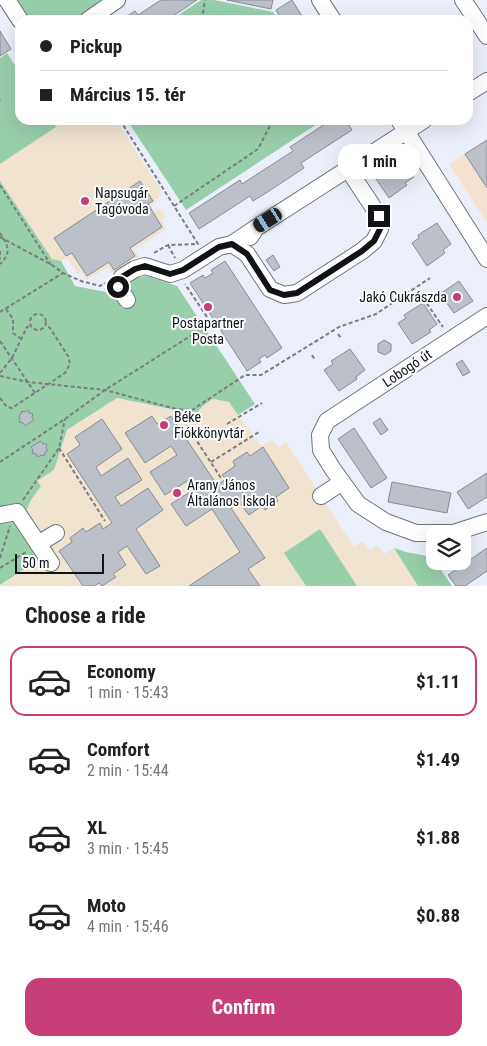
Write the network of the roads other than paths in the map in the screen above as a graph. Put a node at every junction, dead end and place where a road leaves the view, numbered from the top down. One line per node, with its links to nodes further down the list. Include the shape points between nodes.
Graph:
1 (7, 0): 5 (street)
2 (117, 0): 6 (street)
3 (320, 0): 7 (street)
4 (463, 0): 8 (street)
5 (17, 15)
6 (95, 15)
7 (330, 15)
8 (470, 15)
9 (487, 82): 10 (street)
10 (473, 91)
11 (402, 126): 12 (street); 16 (street)
12 (348, 169): 13 (street); 15 (street, via 379,216 380,229 374,241 297,293 284,295 270,290)
13 (256, 228): 14 (street); 15 (street, via 248,240)
14 (232, 244): 15 (street); 17 (street, via 219,247 170,274 145,266 135,269 122,277 118,287)
15 (247, 254)
16 (487, 258)
17 (127, 300)
18 (487, 316): 19 (street, Lobogó út, via 327,421 320,435 321,450)
19 (342, 482): 20 (street); 22 (street, via 358,504 386,522 416,533 452,533)
20 (321, 496)
21 (7, 514): 24 (street, via 17,512)
22 (487, 522)
23 (56, 532): 24 (street)
24 (38, 544): 25 (street)
25 (51, 563)

